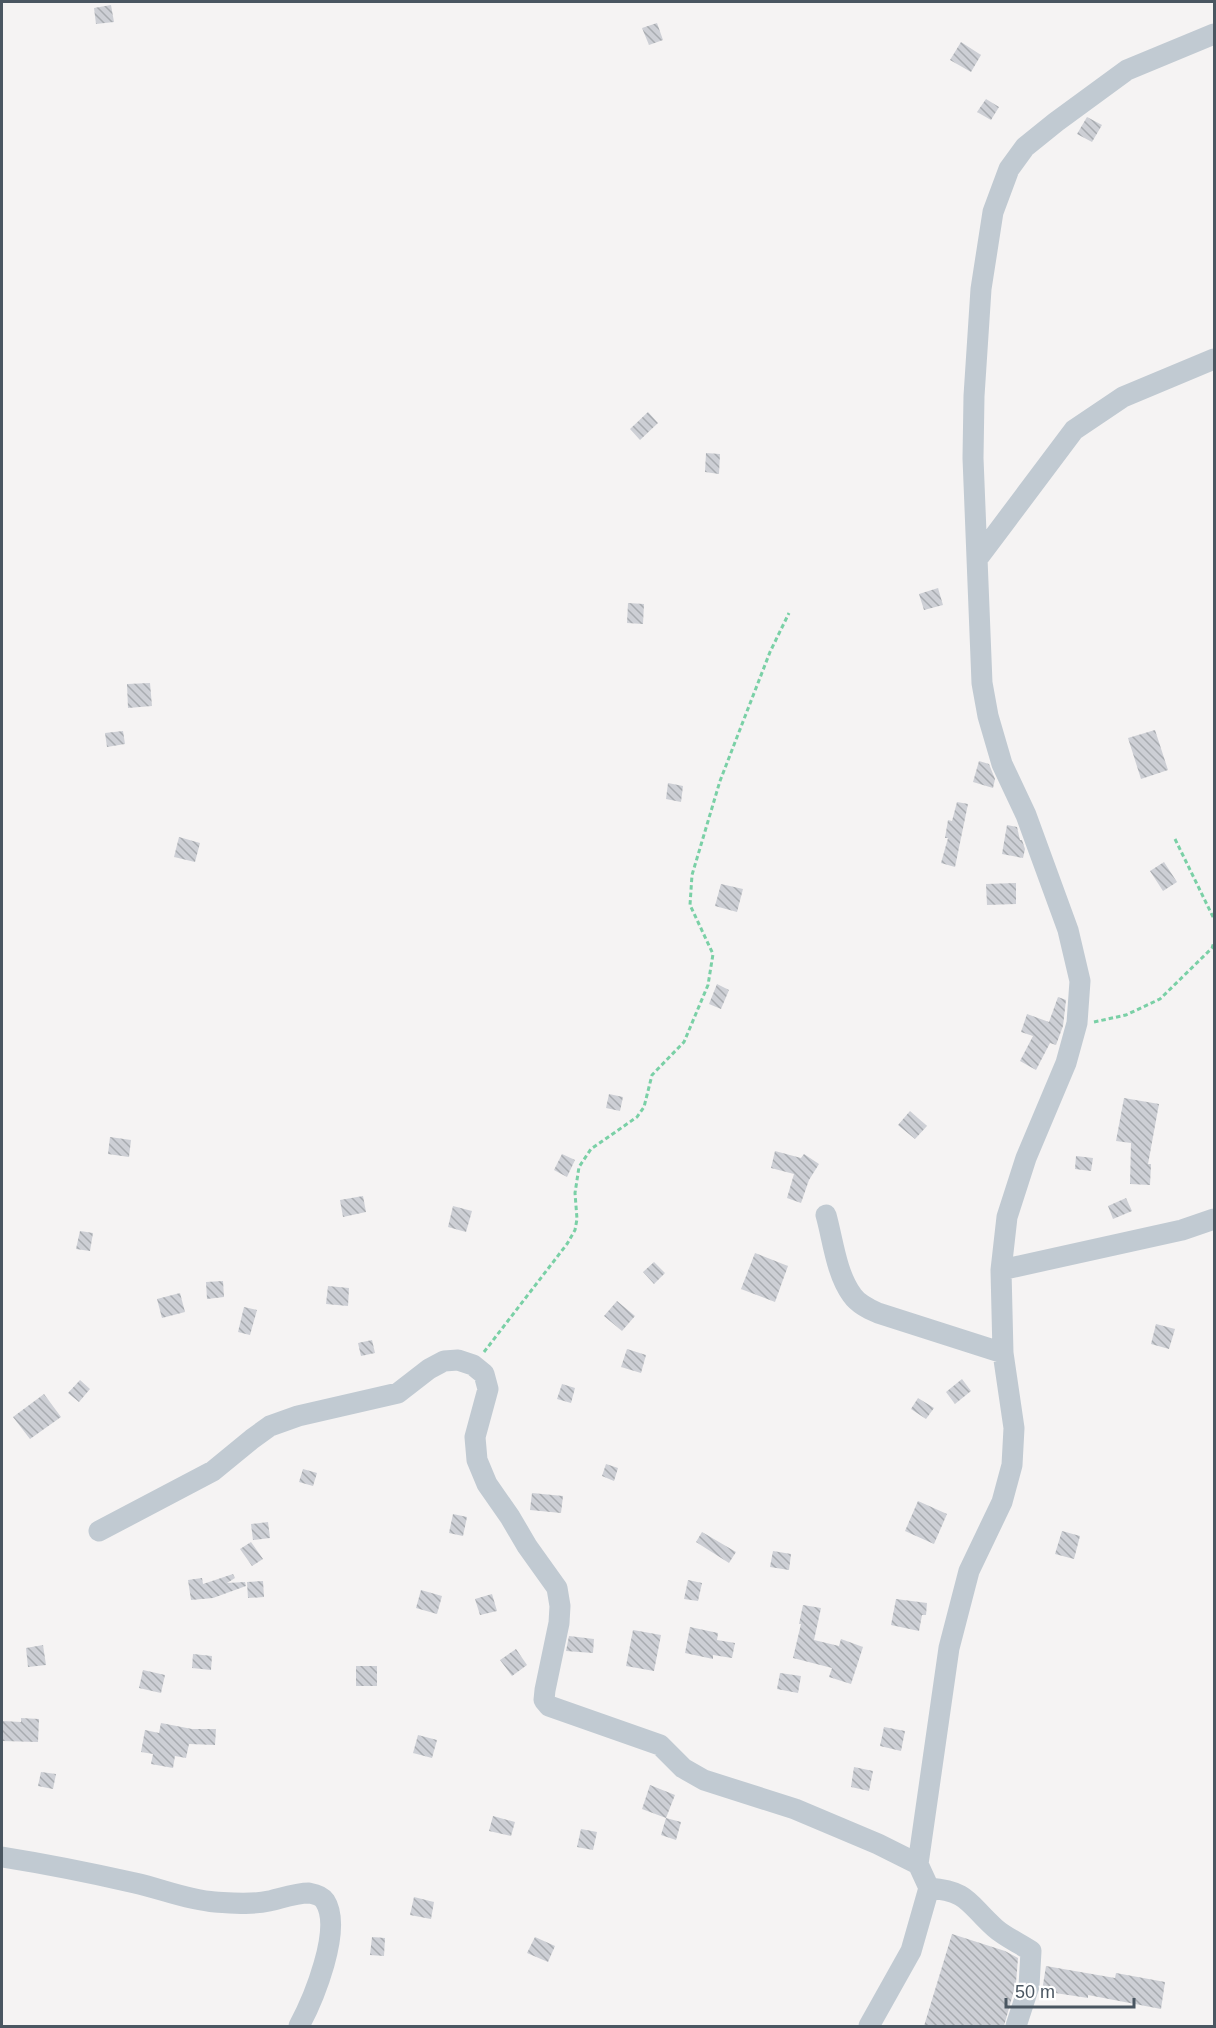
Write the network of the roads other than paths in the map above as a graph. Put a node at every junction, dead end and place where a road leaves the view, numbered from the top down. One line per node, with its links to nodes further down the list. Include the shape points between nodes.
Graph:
1 (1215, 34): 3 (street, via 1127,70 1024,147 1009,169 993,212 981,289 973,458)
2 (1215, 359): 3 (street, via 1122,397 1074,430)
3 (978, 558): 6 (street, via 982,683 988,716 1002,764 1026,815 1068,930 1080,981 1077,1023 1007,1217)
4 (826, 1215): 7 (street, via 840,1269 852,1295 864,1307)
5 (1215, 1219): 6 (street, via 1182,1230)
6 (1000, 1270): 7 (street)
7 (1003, 1353): 10 (street, via 1014,1428 1012,1465 1002,1502 969,1571 949,1648)
8 (99, 1531): 10 (street, via 213,1471 270,1426 398,1393 444,1361 473,1365 484,1374 488,1389 475,1437 477,1460 487,1484 557,1588 559,1623 544,1700 549,1706 660,1745 683,1768 704,1780 795,1809)
9 (2, 1857): 12 (street, via 137,1883 201,1901 244,1903 316,1894 328,1908 328,1948 323,1972)
10 (918, 1864): 11 (street)
11 (929, 1887): 13 (street, via 911,1951); 14 (street, via 949,1889 967,1899 996,1929 1031,1951 1029,1986)
12 (299, 2026)
13 (869, 2026)
14 (1016, 2026)

